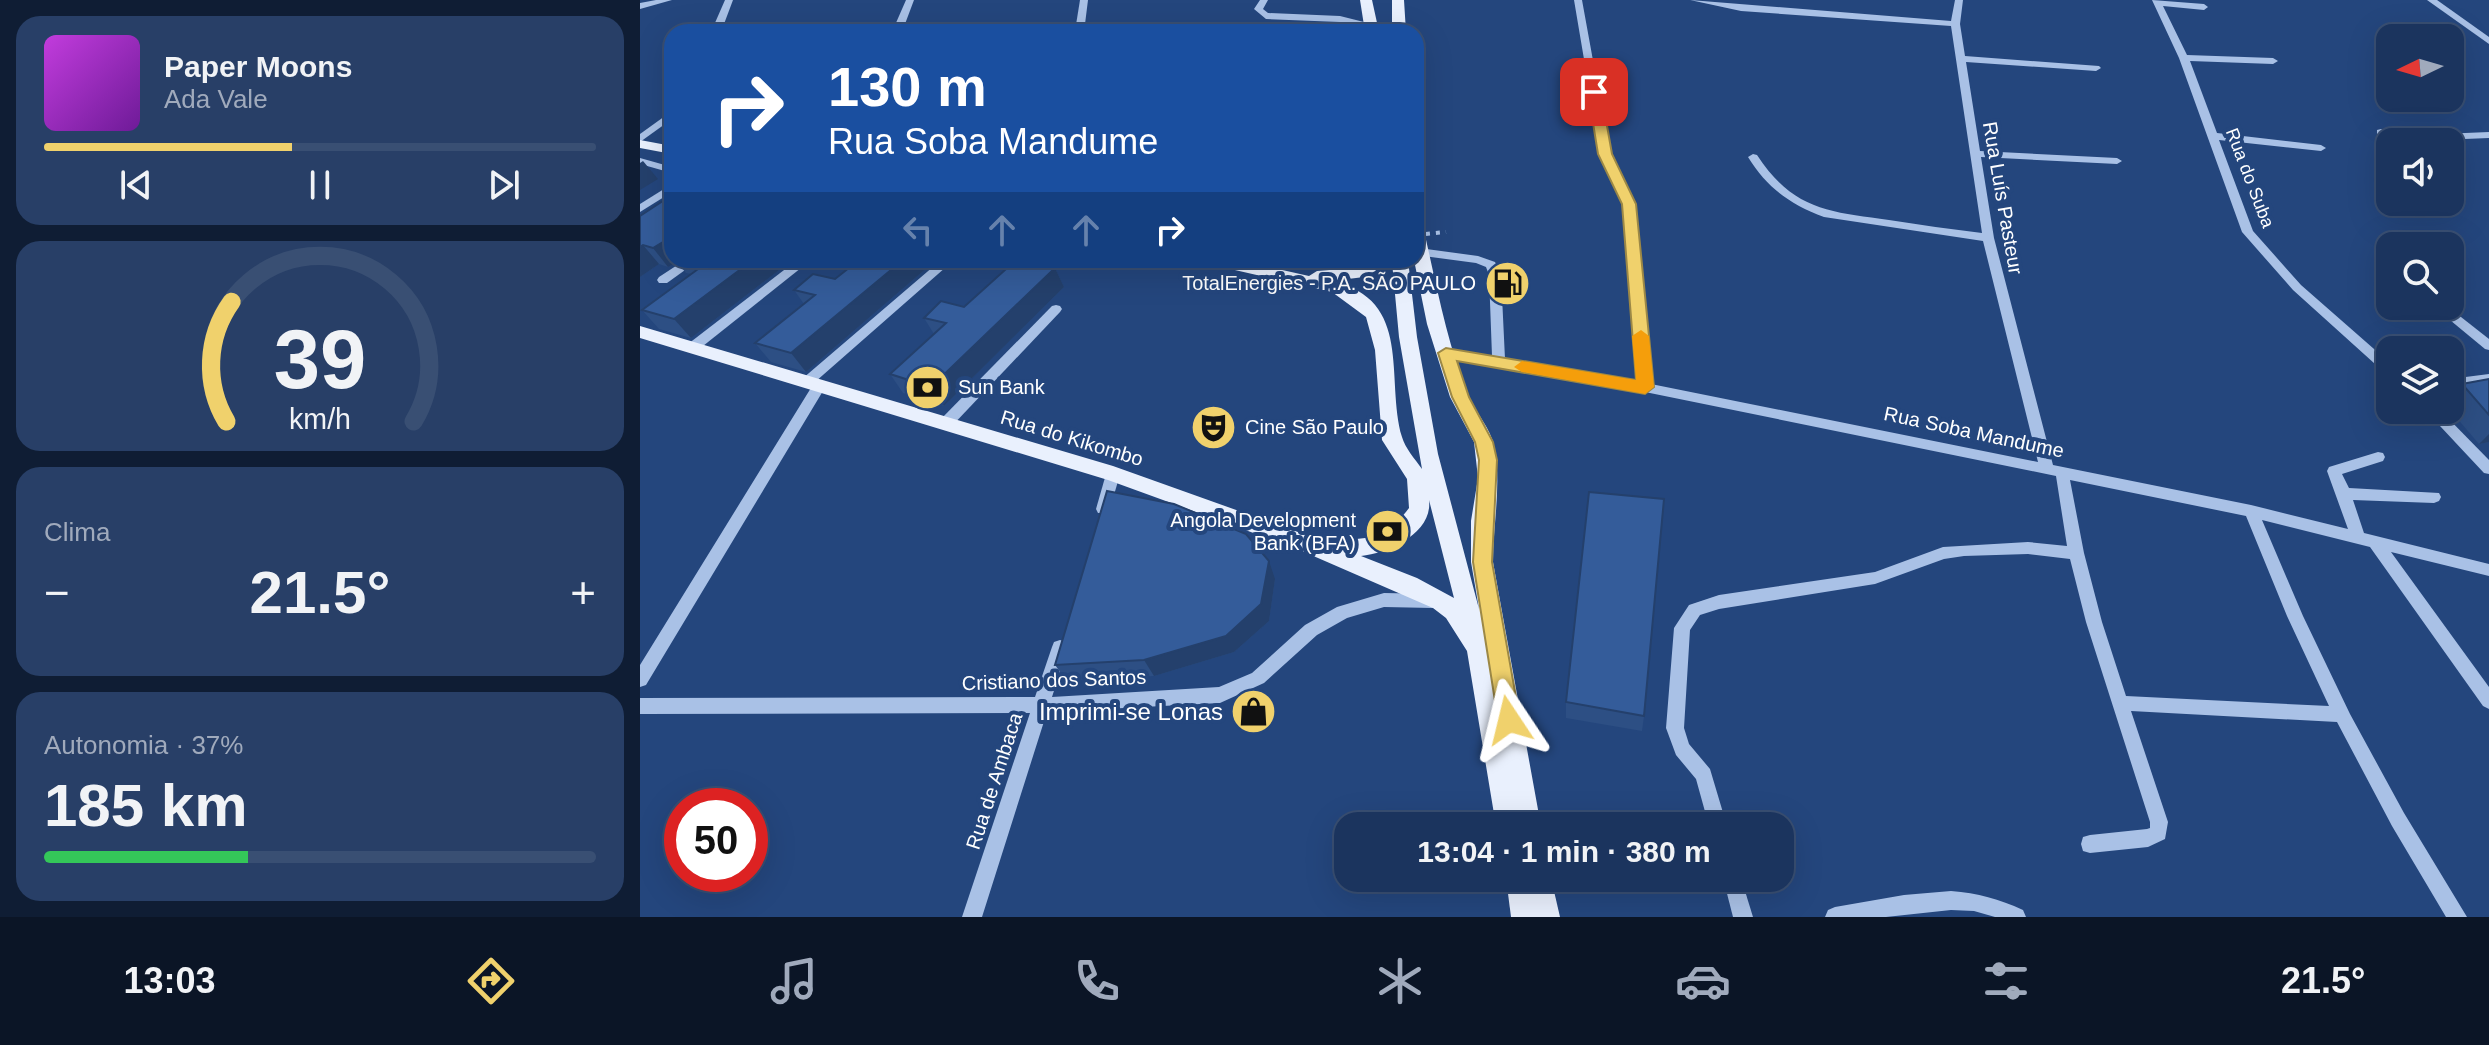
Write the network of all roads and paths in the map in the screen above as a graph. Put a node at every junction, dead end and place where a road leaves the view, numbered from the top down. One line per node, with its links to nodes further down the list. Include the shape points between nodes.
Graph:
1 (668, 0): 13 (street)
2 (729, 0): 15 (street)
3 (910, 0): 16 (street)
4 (1084, 0): 17 (street)
5 (1264, 0): 18 (street, via 1258,9 1266,16)
6 (1366, 0): 19 (main road)
7 (1398, 0): 20 (main road)
8 (1578, 0): 65 (street, via 1605,154 1629,204)
9 (1694, 0): 21 (street)
10 (1959, 0): 21 (street)
11 (2431, 0): 22 (street)
12 (2157, 1): 14 (street); 23 (street, Rua do Suba)
13 (640, 6)
14 (2204, 7)
15 (719, 24)
16 (900, 24)
17 (1080, 24)
18 (1356, 24)
19 (1371, 24)
20 (1399, 24)
21 (1955, 24): 24 (street, Rua Luís Pasteur)
22 (2489, 41)
23 (2184, 58): 25 (street); 29 (street, Rua do Suba)
24 (1962, 59): 26 (street); 34 (street, Rua Luís Pasteur)
25 (2273, 61)
26 (2096, 68)
27 (664, 121): 31 (street)
28 (2489, 135): 30 (street)
29 (2214, 136): 33 (street); 60 (street, Rua do Suba, via 2248,232 2266,256)
30 (2464, 136)
31 (640, 142): 32 (main road)
32 (664, 148)
33 (2321, 148)
34 (1976, 154): 37 (street); 42 (street, Rua Luís Pasteur)
35 (1753, 157): 42 (street, via 1766,180 1803,206 1828,215)
36 (640, 161): 38 (street)
37 (2117, 161)
38 (664, 168)
39 (664, 192): 40 (street)
40 (640, 209)
41 (1446, 232): 43 (path, bridge)
42 (1988, 238): 70 (street, Rua Luís Pasteur)
43 (1424, 240)
44 (1424, 247): 61 (street, via 1491,265)
45 (681, 268): 53 (street)
46 (795, 268): 58 (street)
47 (939, 268): 64 (street)
48 (1251, 268): 52 (main road)
49 (1365, 268): 52 (main road, via 1342,277)
50 (1412, 268): 83 (main road, via 1408,337 1428,454)
51 (1420, 268): 59 (main road)
52 (1289, 276): 77 (main road, via 1337,288 1374,314 1384,350 1392,440 1411,465 1420,492 1420,510 1410,525 1377,546 1356,549)
53 (663, 280)
54 (1056, 309): 66 (street)
55 (2456, 320): 57 (street)
56 (640, 332): 58 (main road, Rua do Kikombo)
57 (2489, 346)
58 (693, 347): 64 (main road, Rua do Kikombo)
59 (1446, 353): 61 (street, Rua Soba Mandume); 91 (main road, via 1488,460 1482,562)
60 (2376, 357)
61 (1499, 363): 65 (street, Rua Soba Mandume)
62 (2489, 379): 63 (street)
63 (2464, 382)
64 (813, 384): 66 (main road, Rua do Kikombo); 84 (street)
65 (1645, 387): 70 (street, Rua Soba Mandume)
66 (945, 424): 71 (main road, Rua do Kikombo)
67 (2446, 424): 69 (street)
68 (2378, 457): 72 (street, via 2334,471)
69 (2489, 469)
70 (2055, 472): 74 (street, Rua Soba Mandume); 79 (street, Rua Luís Pasteur)
71 (1113, 474): 75 (street); 77 (main road, Rua do Kikombo)
72 (2344, 494): 73 (street); 76 (street)
73 (2434, 497)
74 (2251, 511): 76 (street, Rua Soba Mandume); 89 (street)
75 (1096, 532)
76 (2359, 539): 78 (street, Rua Soba Mandume)
77 (1303, 542): 81 (main road)
78 (2376, 543): 80 (street, Rua Soba Mandume); 85 (street)
79 (2076, 553): 86 (street, Rua Luís Pasteur); 92 (street, via 2028,548 1943,553 1875,578 1695,610 1682,628 1675,728 1682,749 1704,775)
80 (2489, 570)
81 (1441, 601): 83 (main road, via 1454,611); 87 (street, Cristiano dos Santos, via 1384,600 1343,612 1311,630 1258,678 1220,695)
82 (1065, 633): 87 (street, Rua de Ambaca)
83 (1478, 649): 90 (main road)
84 (640, 680)
85 (2489, 701)
86 (2120, 703): 89 (street); 93 (street, Rua Luís Pasteur, via 2159,833)
87 (1043, 705): 88 (street, Cristiano dos Santos); 97 (street, Rua de Ambaca)
88 (640, 706)
89 (2340, 714): 103 (street)
90 (1507, 812)
91 (1526, 812)
92 (1714, 812)
93 (2090, 844)
94 (1521, 892): 98 (main road)
95 (1541, 892): 99 (main road)
96 (1736, 892): 100 (street)
97 (972, 917)
98 (1525, 917)
99 (1546, 917)
100 (1743, 917)
101 (1835, 917): 102 (street, via 1951,900 1983,902)
102 (2016, 917)
103 (2457, 917)

